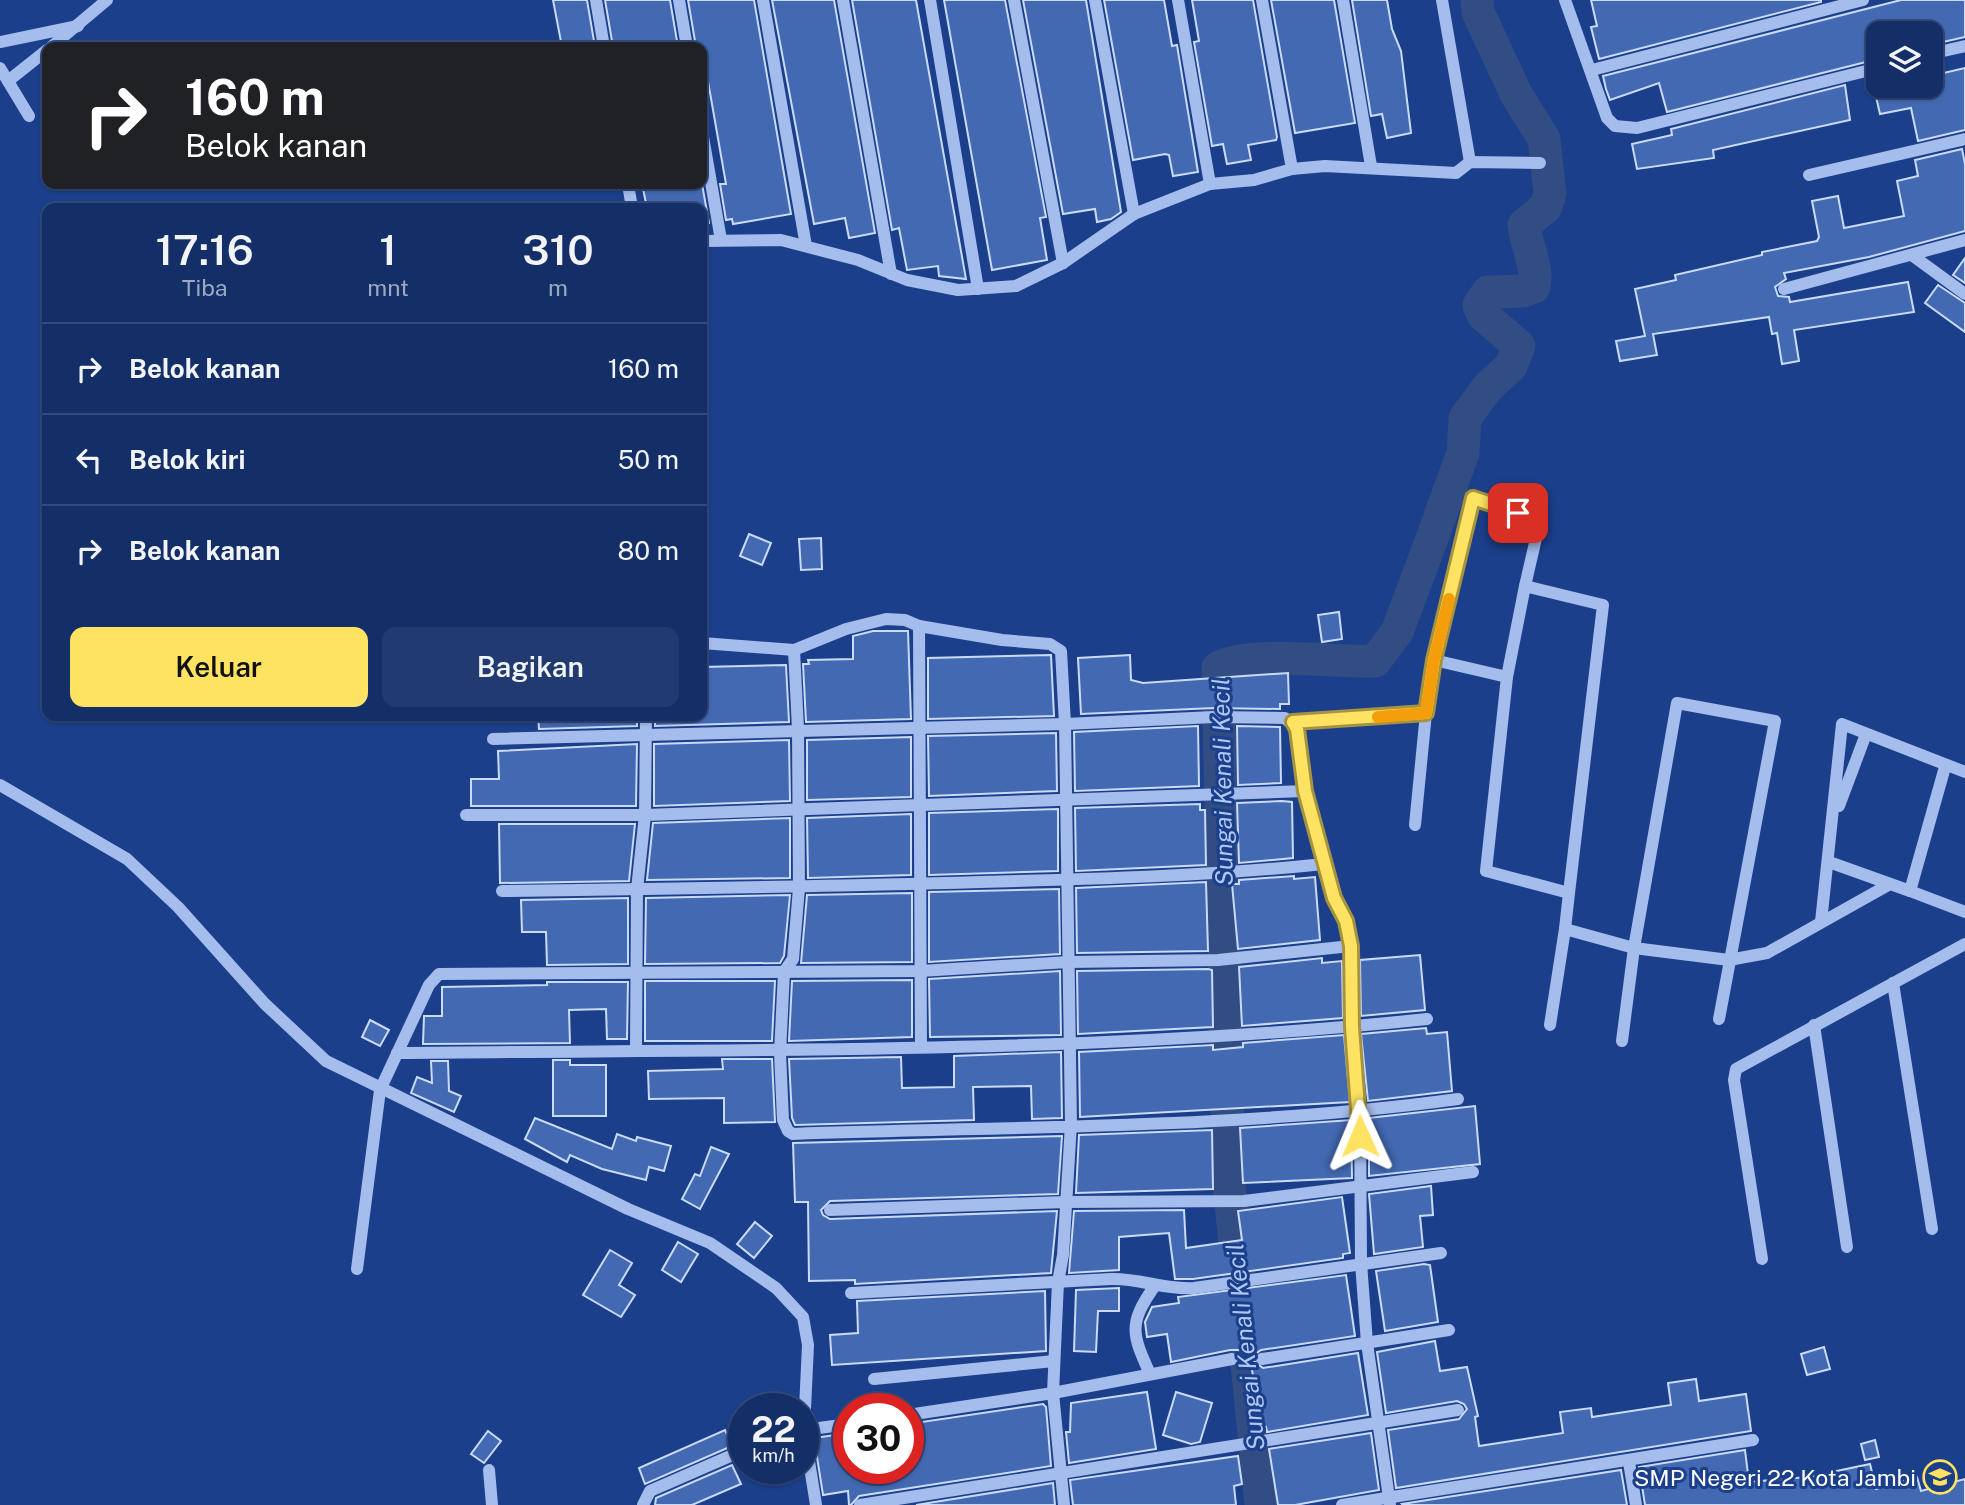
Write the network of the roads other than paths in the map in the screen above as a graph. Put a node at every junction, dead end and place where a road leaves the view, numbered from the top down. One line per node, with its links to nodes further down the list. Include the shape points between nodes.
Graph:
1 (596, 0): 18 (street)
2 (679, 0): 19 (street)
3 (764, 0): 40 (street)
4 (843, 0): 43 (street)
5 (930, 0): 44 (street)
6 (1014, 0): 42 (street)
7 (1095, 0): 36 (street)
8 (1178, 0): 35 (street)
9 (1262, 0): 33 (street)
10 (1343, 0): 32 (street)
11 (1442, 0): 30 (street)
12 (1565, 0): 24 (street)
13 (1863, 0): 24 (street)
14 (100, 3): 15 (street)
15 (78, 26): 16 (street); 17 (street)
16 (0, 42)
17 (58, 42)
18 (603, 42)
19 (686, 42)
20 (1965, 46): 21 (street)
21 (1943, 51)
22 (42, 54): 26 (street)
23 (0, 68): 26 (street)
24 (1592, 70): 25 (street, via 1607,118 1615,126 1637,128)
25 (1866, 71)
26 (8, 81): 27 (street)
27 (29, 116)
28 (1965, 139): 34 (street)
29 (707, 160): 37 (street)
30 (1470, 162): 31 (street); 32 (street, via 1456,173)
31 (1540, 163)
32 (1371, 166): 33 (street)
33 (1292, 169): 35 (street, via 1254,180)
34 (1809, 175)
35 (1210, 184): 36 (street)
36 (1134, 214): 42 (street)
37 (721, 240): 39 (street); 40 (street, via 780,240)
38 (1965, 240): 41 (street)
39 (707, 241)
40 (806, 246): 43 (street)
41 (1913, 256): 45 (street); 46 (street)
42 (1063, 263): 44 (street, via 1016,286)
43 (891, 274): 44 (street, via 958,290)
44 (978, 289)
45 (1784, 289)
46 (1965, 294)
47 (1524, 586): 51 (street, via 1540,521 1473,498); 52 (street); 82 (street, via 1603,605)
48 (919, 626): 50 (street, via 905,620 871,622); 56 (street, via 1050,644 1061,651); 57 (street)
49 (707, 643): 50 (street)
50 (794, 650): 58 (street)
51 (1434, 660): 52 (street); 53 (street)
52 (1507, 677): 82 (street, via 1486,871)
53 (1426, 713): 55 (street); 72 (street)
54 (646, 721): 60 (street)
55 (1293, 722): 56 (street, via 1218,717); 65 (street)
56 (1065, 724): 57 (street); 66 (street)
57 (918, 727): 58 (street); 67 (street)
58 (799, 729): 60 (street); 68 (street)
59 (1866, 734): 62 (street); 71 (street); 71 (street, via 1842,724)
60 (646, 735): 61 (street); 70 (street)
61 (493, 739)
62 (1945, 766): 63 (street); 81 (street)
63 (1965, 772)
64 (0, 785): 106 (street, via 127,859 326,1061)
65 (1305, 791): 66 (street); 74 (street)
66 (1065, 799): 67 (street); 75 (street)
67 (918, 804): 68 (street); 76 (street)
68 (799, 809): 70 (street); 78 (street)
69 (466, 815): 70 (street)
70 (645, 815): 79 (street)
71 (1833, 824): 73 (street)
72 (1415, 825)
73 (1829, 862): 77 (street); 84 (street)
74 (1324, 864): 75 (street, via 1228,874); 87 (street)
75 (1066, 880): 76 (street); 90 (street)
76 (919, 884): 78 (street); 91 (street)
77 (1890, 884): 81 (street); 84 (street)
78 (799, 888): 79 (street); 92 (street, via 793,959)
79 (637, 889): 80 (street); 93 (street)
80 (502, 891)
81 (1910, 891): 83 (street)
82 (1569, 892): 85 (street)
83 (1965, 912)
84 (1821, 922): 89 (street, via 1767,953)
85 (1565, 929): 88 (street); 97 (street)
86 (1965, 944): 94 (street)
87 (1351, 946): 90 (street, via 1224,960); 99 (street)
88 (1634, 948): 89 (street); 89 (street, via 1677,703 1775,721); 100 (street)
89 (1729, 960): 95 (street)
90 (1068, 962): 91 (street); 101 (street)
91 (920, 971): 92 (street); 102 (street)
92 (784, 972): 93 (street); 105 (street)
93 (637, 973): 103 (street); 104 (street, via 439,974 432,978)
94 (1893, 983): 98 (street); 114 (street)
95 (1719, 1018)
96 (1427, 1019): 99 (street)
97 (1550, 1025)
98 (1814, 1025): 115 (street); 117 (street, via 1736,1069)
99 (1352, 1027): 101 (street); 108 (street)
100 (1622, 1041)
101 (1069, 1044): 102 (street); 109 (street)
102 (921, 1047): 105 (street)
103 (636, 1050): 104 (street); 105 (street)
104 (397, 1053): 106 (street)
105 (780, 1053): 109 (street, via 783,1120 793,1134)
106 (380, 1090): 119 (street); 130 (street, via 628,1209 710,1243 776,1288 803,1317 808,1345)
107 (1458, 1099): 108 (street)
108 (1360, 1112): 109 (street); 111 (street)
109 (1071, 1124): 112 (street)
110 (1473, 1172): 111 (street)
111 (1359, 1185): 112 (street, via 1244,1201); 118 (street)
112 (1066, 1202): 113 (street); 120 (street)
113 (830, 1210)
114 (1932, 1229)
115 (1847, 1247)
116 (1441, 1253): 118 (street)
117 (1762, 1259)
118 (1361, 1263): 121 (street, via 1194,1288); 124 (street)
119 (357, 1269)
120 (1058, 1282): 121 (street, via 1130,1279); 122 (street); 127 (street)
121 (1154, 1287): 128 (street, via 1139,1308 1133,1328)
122 (851, 1293)
123 (1449, 1330): 124 (street)
124 (1367, 1343): 126 (street); 134 (street)
125 (1232, 1359): 128 (street)
126 (1262, 1359)
127 (1054, 1361): 129 (street); 131 (street)
128 (1150, 1374): 131 (street)
129 (874, 1379)
130 (806, 1393)
131 (1053, 1393): 133 (street); 139 (street)
132 (1458, 1410): 134 (street)
133 (924, 1413)
134 (1380, 1422): 139 (street); 141 (street)
135 (1754, 1440): 137 (street)
136 (728, 1457): 143 (street, via 650,1491)
137 (1629, 1462): 141 (street); 148 (street)
138 (489, 1470): 142 (street)
139 (1059, 1471): 145 (street); 146 (street)
140 (813, 1484): 144 (street)
141 (1390, 1501): 147 (street)
142 (492, 1505)
143 (643, 1505)
144 (816, 1505)
145 (860, 1505)
146 (1064, 1505)
147 (1342, 1505)
148 (1636, 1505)

